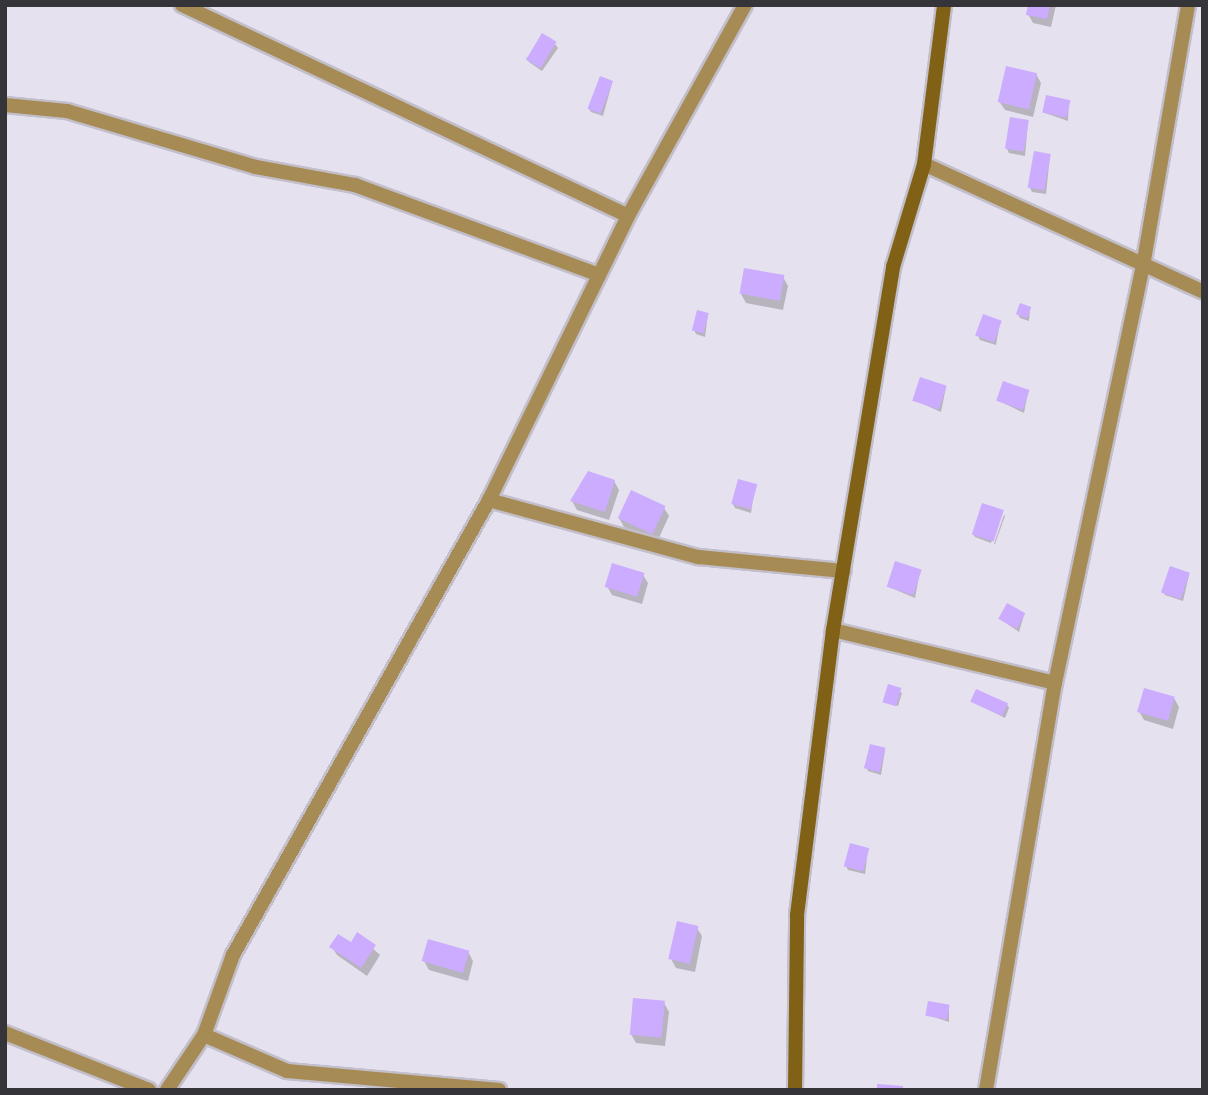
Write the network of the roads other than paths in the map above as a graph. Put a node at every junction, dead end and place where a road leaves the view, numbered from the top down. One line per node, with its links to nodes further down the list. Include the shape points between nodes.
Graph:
1 (182, 5): 7 (street)
2 (745, 5): 7 (street)
3 (944, 5): 6 (street)
4 (1188, 5): 8 (street)
5 (5, 105): 9 (street, via 67,111 256,167 355,185)
6 (924, 164): 8 (street); 12 (street, via 893,267)
7 (628, 216): 9 (street)
8 (1143, 266): 10 (street); 14 (street)
9 (599, 275): 11 (street)
10 (1203, 292)
11 (489, 500): 12 (street, via 698,557); 16 (street, via 233,955)
12 (843, 571): 13 (street)
13 (833, 630): 14 (street); 20 (street, via 797,915)
14 (1055, 683): 21 (street)
15 (5, 1033): 17 (street)
16 (204, 1034): 18 (street); 19 (street, via 287,1071)
17 (149, 1090)
18 (167, 1090)
19 (499, 1090)
20 (794, 1090)
21 (986, 1090)

